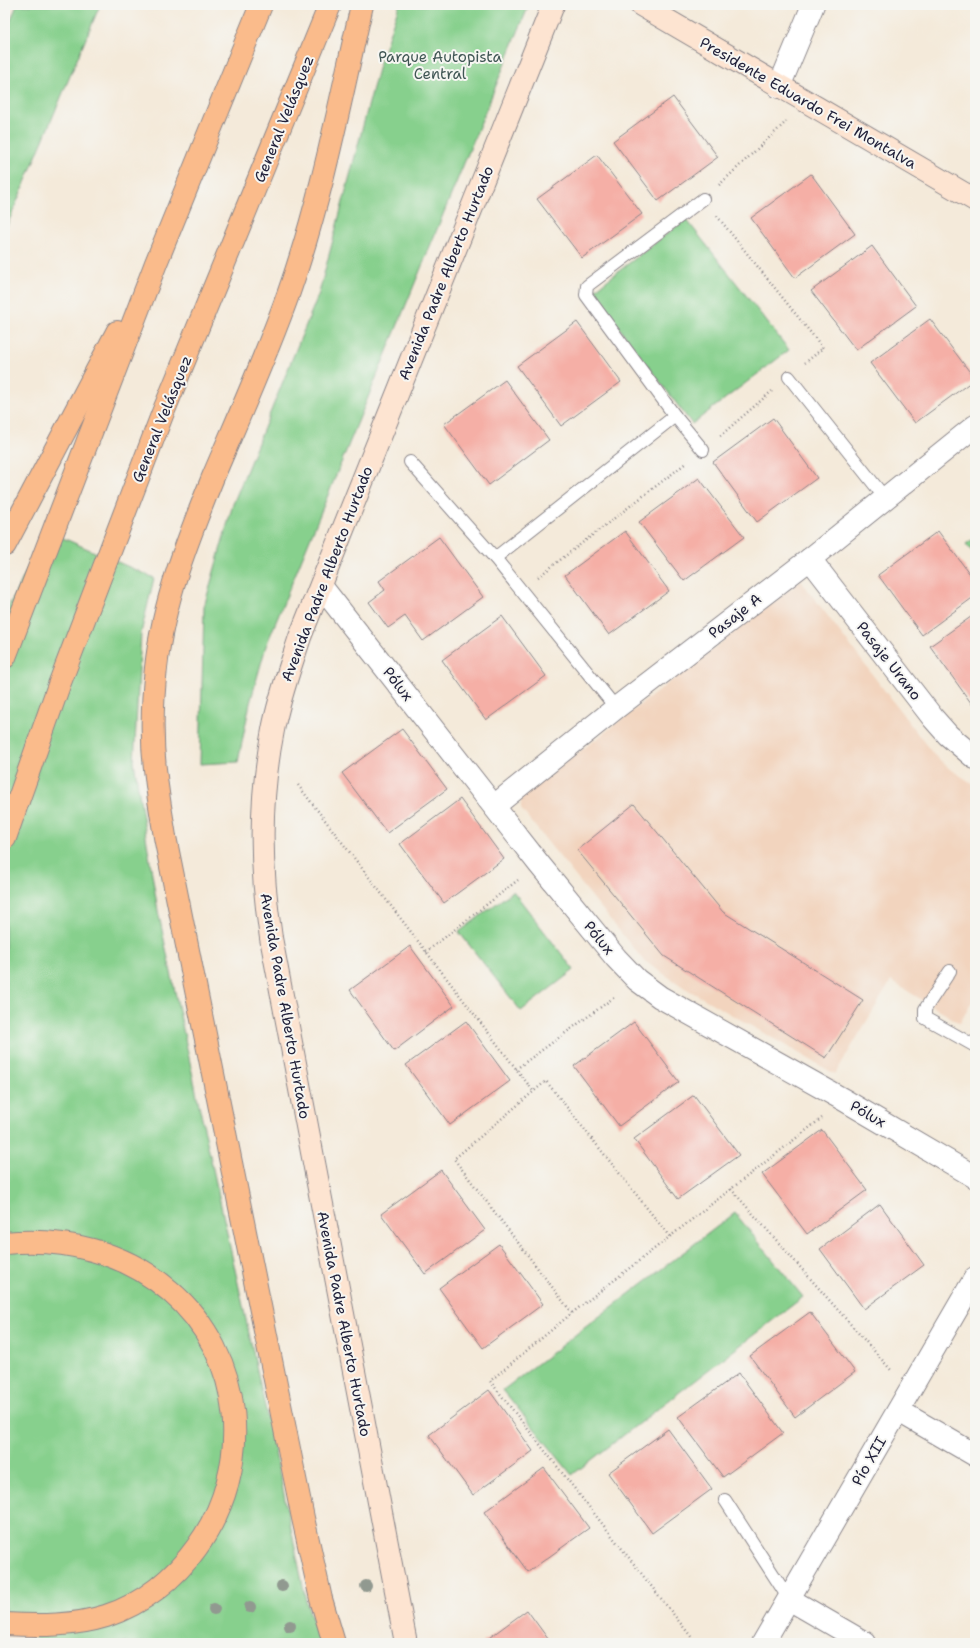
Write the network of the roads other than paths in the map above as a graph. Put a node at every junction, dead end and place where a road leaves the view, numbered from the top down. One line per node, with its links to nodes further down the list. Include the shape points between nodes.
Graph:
1 (261, 5): 10 (highway)
2 (330, 5): 25 (highway, General Velásquez, via 160,423 59,685)
3 (362, 5): 36 (highway, via 321,188 303,249 272,336 193,526 172,585 160,644 154,698 156,776 165,837 311,1556)
4 (553, 5): 20 (street, Avenida Padre Alberto Hurtado)
5 (641, 5): 7 (street, Presidente Eduardo Frei Montalva)
6 (813, 5): 7 (street)
7 (779, 87): 9 (street, Presidente Eduardo Frei Montalva)
8 (703, 199): 12 (lane, via 586,286 586,295)
9 (975, 200)
10 (156, 263): 17 (highway, via 96,369); 21 (highway)
11 (789, 377): 16 (lane)
12 (675, 416): 14 (lane); 18 (lane)
13 (975, 426): 16 (street, Pasaje A)
14 (703, 450)
15 (410, 462): 18 (lane)
16 (885, 498): 19 (street, Pasaje A)
17 (5, 545)
18 (495, 558): 22 (lane)
19 (810, 559): 22 (street, Pasaje A); 23 (street, Pasaje Urano, via 933,718)
20 (321, 586): 24 (street, Pólux); 37 (street, Avenida Padre Alberto Hurtado, via 300,637 273,729 262,812 264,896)
21 (5, 657)
22 (616, 708): 24 (street, Pasaje A)
23 (975, 758)
24 (494, 806): 28 (street, Pólux, via 616,958 637,980 660,997)
25 (5, 838)
26 (950, 971): 27 (lane, via 925,1009 925,1018)
27 (975, 1046)
28 (975, 1177)
29 (5, 1243): 35 (highway, via 53,1242 80,1247 128,1264 170,1291 195,1317 220,1359 233,1405 235,1429 234,1453 219,1509 198,1546 169,1579 127,1608 106,1616 63,1624)
30 (975, 1278): 31 (street, Pío XII)
31 (898, 1410): 32 (street); 34 (street, Pío XII)
32 (975, 1455)
33 (725, 1500): 34 (lane)
34 (789, 1598): 38 (street, Pío XII); 39 (street)
35 (5, 1624)
36 (334, 1643)
37 (406, 1643)
38 (763, 1643)
39 (865, 1643)

